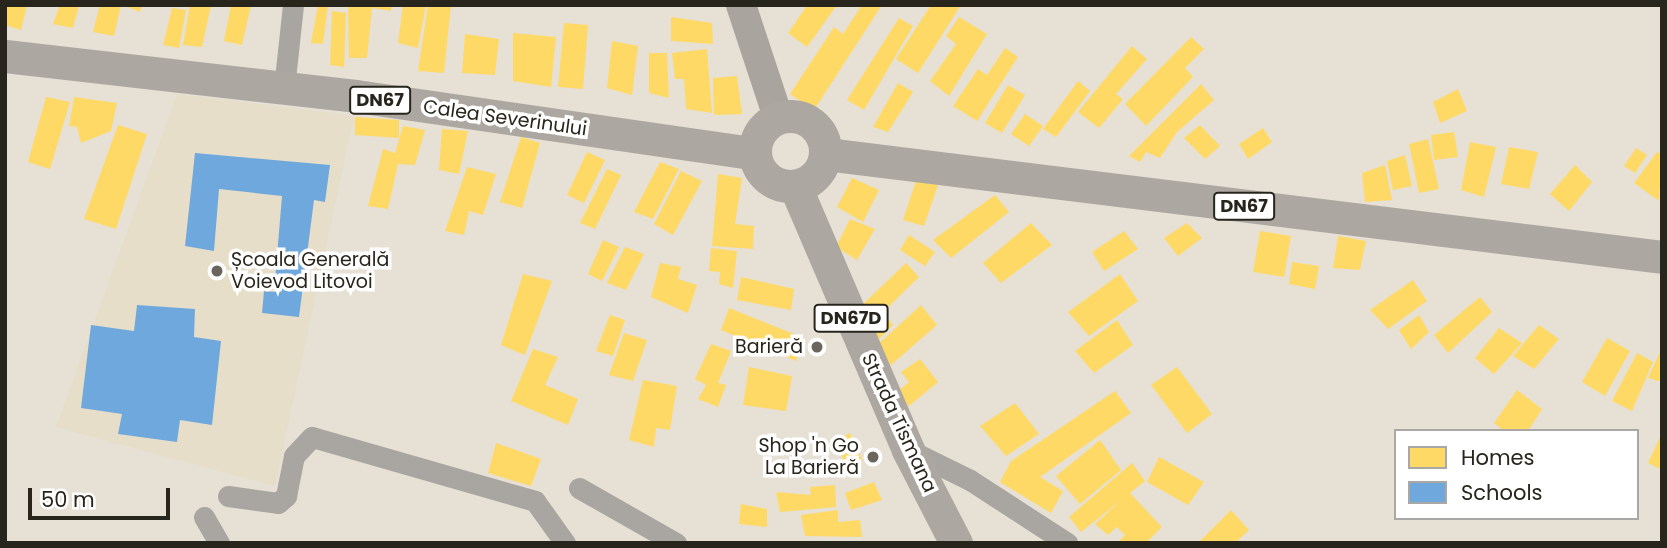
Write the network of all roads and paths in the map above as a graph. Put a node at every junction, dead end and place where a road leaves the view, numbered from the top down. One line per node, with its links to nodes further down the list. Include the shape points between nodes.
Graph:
1 (293, 5): 4 (street)
2 (741, 5): 5 (main road)
3 (5, 56): 4 (main road, Calea Severinului / DN67)
4 (284, 89): 6 (main road, Calea Severinului / DN67)
5 (778, 117): 6 (main road, via 760,131); 7 (main road, via 812,123)
6 (754, 153): 8 (main road, via 772,182)
7 (826, 154): 8 (main road, via 816,176); 9 (main road, DN67)
8 (795, 186): 10 (main road, Strada Tismana / DN67D)
9 (1662, 257)
10 (908, 450): 17 (main road, Strada Tismana / DN67D); 18 (street, via 970,480)
11 (579, 488): 16 (street)
12 (228, 496): 15 (street, via 278,503 286,496 294,456 313,437 535,501)
13 (204, 517): 14 (street)
14 (219, 543)
15 (565, 543)
16 (676, 543)
17 (956, 543)
18 (1067, 543)

